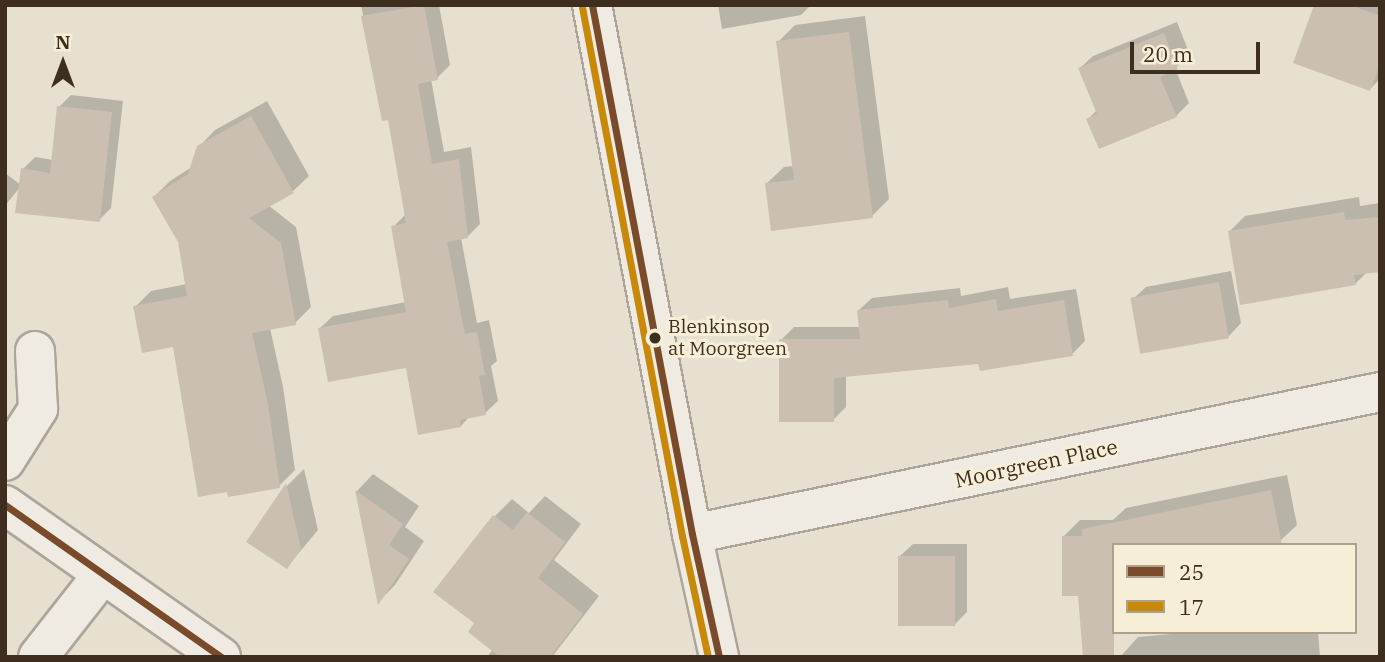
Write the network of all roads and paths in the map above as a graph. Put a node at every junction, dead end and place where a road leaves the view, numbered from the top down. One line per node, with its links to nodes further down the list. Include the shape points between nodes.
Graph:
1 (592, 5): 6 (street)
2 (35, 351): 4 (street, via 38,409)
3 (1380, 392): 6 (street, Moorgreen Place)
4 (5, 461)
5 (5, 505): 7 (street)
6 (692, 534): 8 (street)
7 (103, 574): 9 (street); 10 (street)
8 (714, 648)
9 (38, 657)
10 (221, 657)

